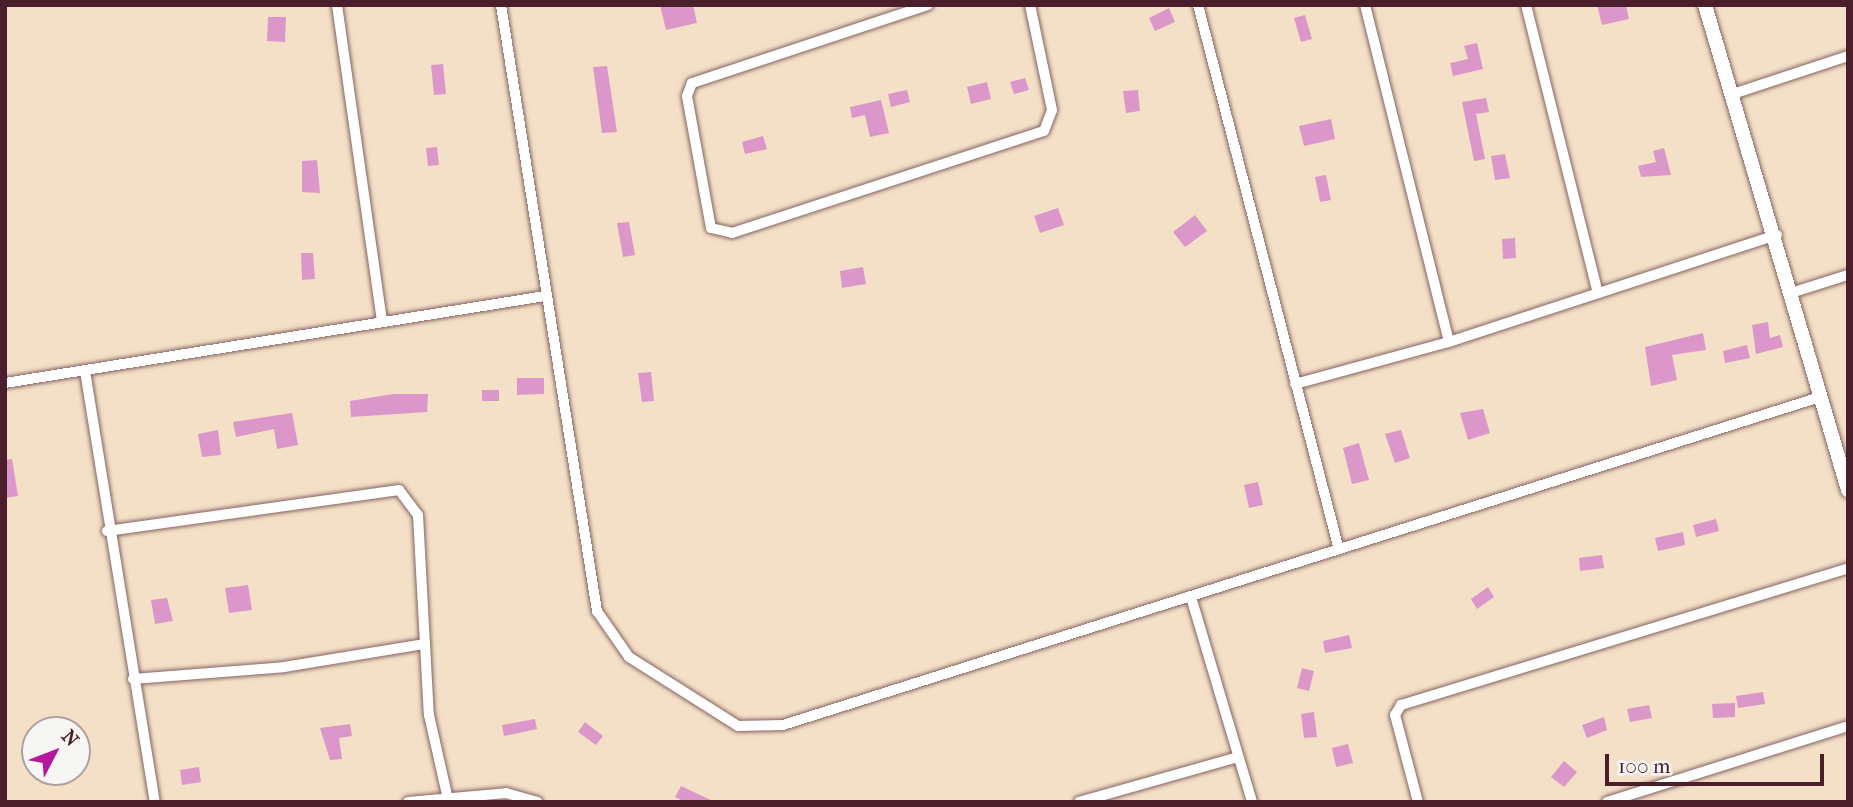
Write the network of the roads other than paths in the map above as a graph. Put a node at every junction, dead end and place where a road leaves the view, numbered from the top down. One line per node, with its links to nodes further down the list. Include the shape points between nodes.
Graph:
1 (337, 5): 16 (street)
2 (501, 5): 15 (street)
3 (928, 5): 4 (street, via 692,83 687,96 711,228 732,233 1044,131 1052,110)
4 (1030, 5)
5 (1198, 5): 20 (street)
6 (1365, 5): 17 (street)
7 (1526, 5): 14 (street)
8 (1705, 5): 10 (street)
9 (1848, 56): 10 (street)
10 (1733, 94): 11 (street)
11 (1777, 235): 13 (street); 14 (street)
12 (1848, 275): 13 (street)
13 (1794, 292): 21 (street)
14 (1598, 293): 17 (street)
15 (545, 296): 16 (street); 26 (street, via 597,611 629,657 738,726 783,725)
16 (382, 322): 18 (street)
17 (1449, 342): 20 (street)
18 (85, 370): 19 (street); 23 (street)
19 (5, 383)
20 (1295, 384): 24 (street)
21 (1820, 397): 22 (street); 24 (street)
22 (1848, 490)
23 (107, 531): 27 (street, via 399,490 418,515); 28 (street)
24 (1338, 546): 26 (street)
25 (1848, 568): 37 (street, via 1401,705 1395,715)
26 (1191, 597): 30 (street)
27 (425, 644): 28 (street, via 284,667); 31 (street, via 429,715)
28 (133, 679): 33 (street)
29 (1848, 726): 38 (street)
30 (1238, 757): 32 (street); 36 (street)
31 (447, 795): 34 (street); 35 (street, via 506,793)
32 (1083, 801)
33 (155, 802)
34 (408, 802)
35 (538, 802)
36 (1252, 802)
37 (1418, 802)
38 (1606, 802)

